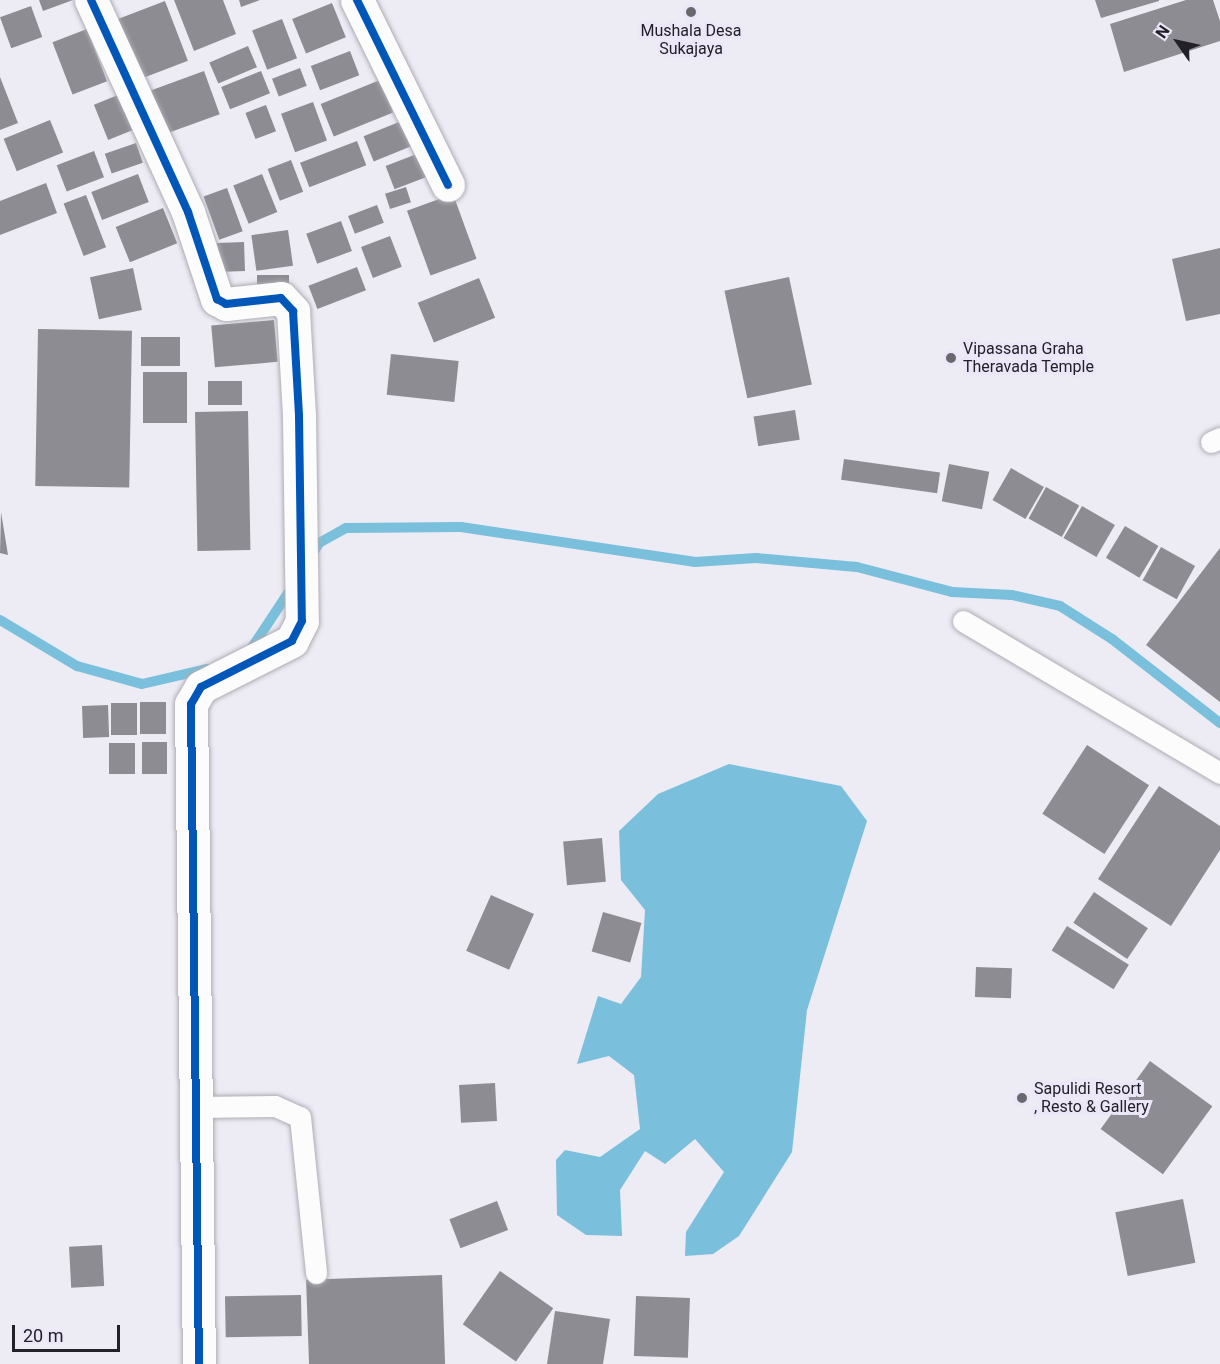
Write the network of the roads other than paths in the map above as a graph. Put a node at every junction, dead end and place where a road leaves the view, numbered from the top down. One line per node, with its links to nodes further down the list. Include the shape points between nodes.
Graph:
1 (91, 0): 6 (street, via 188,212 217,299 226,304 281,298 293,311 302,621 287,644 201,687 191,704)
2 (357, 0): 3 (street)
3 (448, 185)
4 (963, 621): 5 (lane)
5 (1220, 772)
6 (194, 1107): 7 (lane, via 275,1106 300,1117); 8 (street)
7 (316, 1273)
8 (198, 1364)

